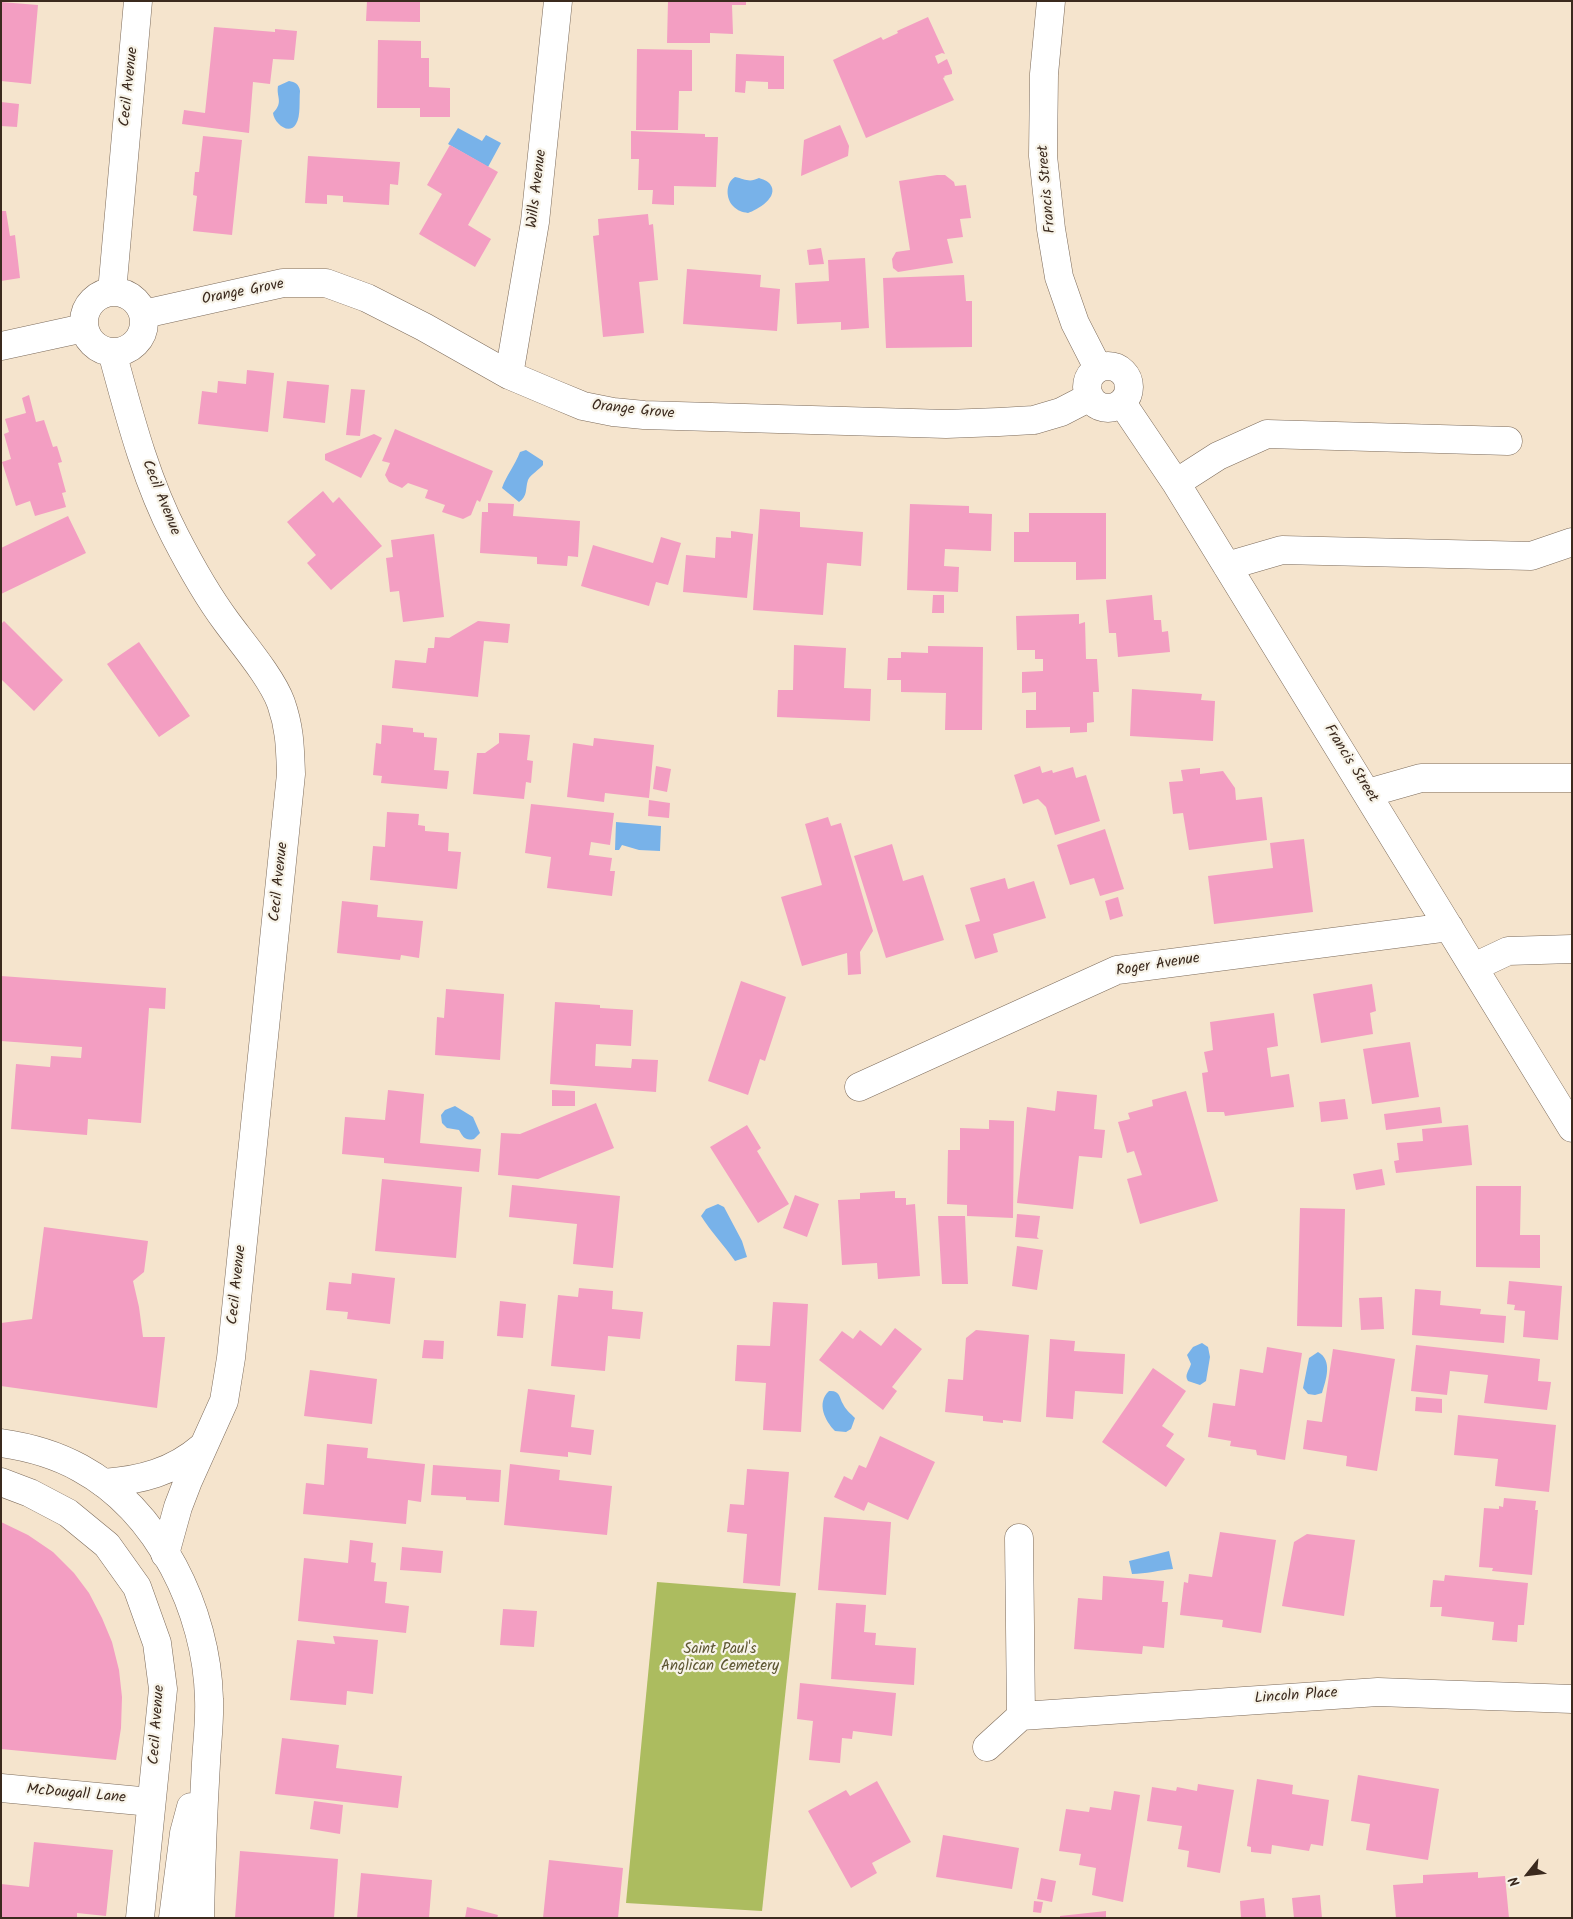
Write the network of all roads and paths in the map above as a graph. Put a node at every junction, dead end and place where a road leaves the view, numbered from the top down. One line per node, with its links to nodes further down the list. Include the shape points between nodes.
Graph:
1 (138, 1): 4 (street, Cecil Avenue)
2 (558, 1): 10 (street, Wills Avenue, via 535,222)
3 (1051, 1): 9 (street, Francis Street, via 1044,74 1043,156 1051,229 1059,277 1068,304)
4 (112, 292): 5 (street, via 132,297); 6 (street, via 98,297 87,308)
5 (144, 314): 8 (street, via 145,324 138,341 122,351); 10 (street, Orange Grove, via 282,283 326,283 367,298)
6 (84, 328): 7 (street); 8 (street, via 94,345)
7 (1, 346)
8 (112, 352): 25 (street, Cecil Avenue, via 149,475 174,534 203,588 280,701 290,735 291,774 231,1358 224,1401)
9 (1098, 368): 11 (street, via 1088,380); 12 (street, via 1118,368 1125,375 1129,386)
10 (508, 375): 11 (street, Orange Grove, via 583,406 644,415 946,424 999,422 1034,420 1061,412)
11 (1090, 397): 12 (street, via 1094,404 1103,408)
12 (1122, 403): 14 (street, Francis Street)
13 (1508, 441): 14 (street, via 1267,434 1218,456)
14 (1176, 483): 16 (street, Francis Street)
15 (1572, 542): 16 (street, via 1531,556 1282,550)
16 (1227, 566): 18 (street, Francis Street)
17 (1572, 778): 18 (street, via 1421,778)
18 (1368, 793): 19 (street, Francis Street)
19 (1449, 927): 21 (street, Francis Street); 22 (street, Roger Avenue, via 1117,970)
20 (1572, 949): 21 (street, via 1508,951)
21 (1474, 967): 23 (street, Francis Street)
22 (859, 1087)
23 (1572, 1128)
24 (1, 1443): 27 (street, via 53,1456)
25 (202, 1447): 27 (street, Cecil Avenue, via 184,1461 150,1476); 29 (street, Cecil Avenue, via 178,1507)
26 (1, 1482): 35 (street, Cecil Avenue, via 68,1513 107,1545 137,1587 156,1643 163,1689)
27 (104, 1483): 29 (street, via 138,1515)
28 (1018, 1538): 31 (street)
29 (165, 1554): 33 (street, via 186,1593 202,1643 209,1698)
30 (1572, 1699): 31 (street, Lincoln Place, via 1378,1692)
31 (1022, 1716): 32 (street)
32 (987, 1747)
33 (206, 1763): 37 (street, via 184,1833); 38 (street)
34 (1, 1788): 35 (street, McDougall Lane)
35 (151, 1802): 36 (street, Cecil Avenue)
36 (140, 1918)
37 (173, 1918)
38 (200, 1918)

